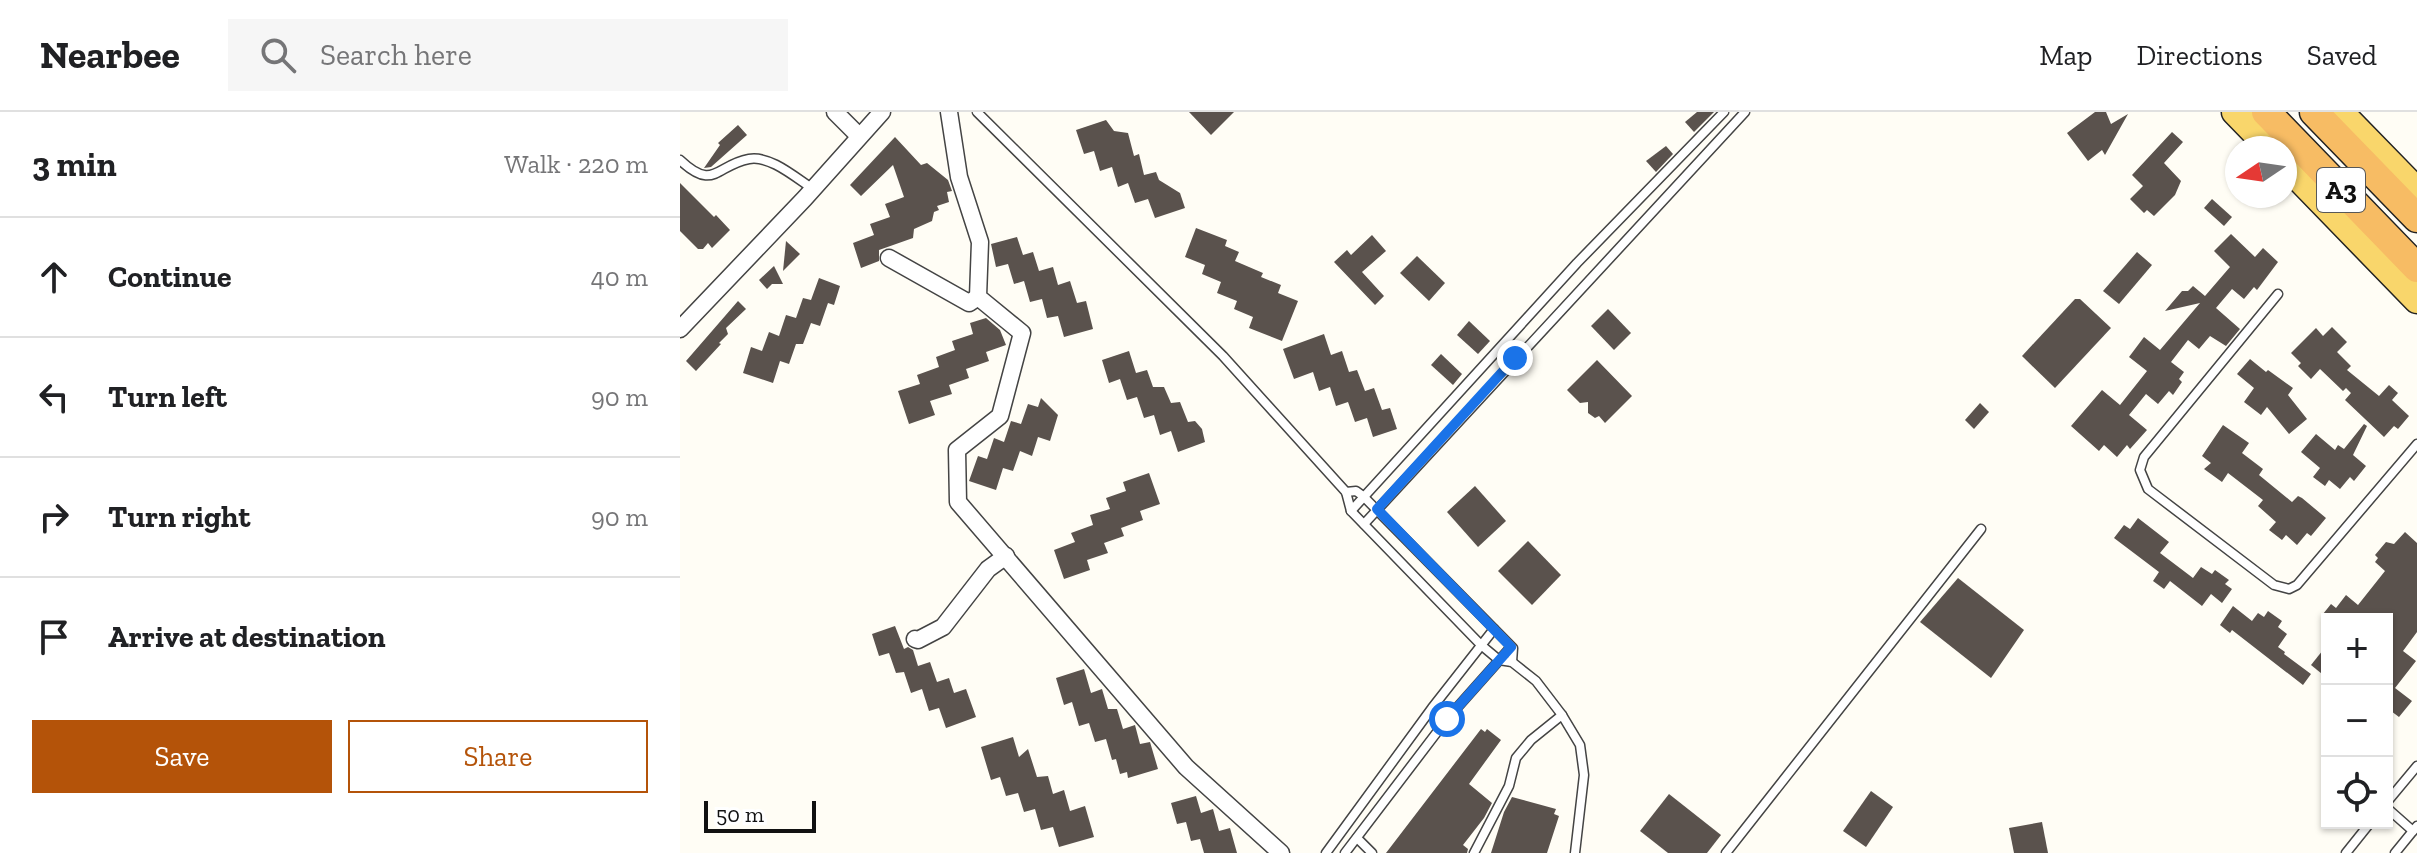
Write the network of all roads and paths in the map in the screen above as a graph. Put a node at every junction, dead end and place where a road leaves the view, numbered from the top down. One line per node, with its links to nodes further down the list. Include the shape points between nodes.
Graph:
1 (835, 112): 11 (street)
2 (882, 112): 11 (street)
3 (949, 112): 21 (street, via 959,177 980,242)
4 (977, 112): 25 (lane, via 1223,356)
5 (1724, 112): 26 (lane)
6 (1745, 112): 27 (lane)
7 (2235, 112): 12 (main road)
8 (2266, 112): 19 (highway, A3)
9 (2314, 112): 17 (highway, A3)
10 (2340, 112): 16 (main road, A3)
11 (859, 136): 15 (street)
12 (2258, 136)
13 (680, 160): 15 (lane, via 694,173 711,176 751,158 771,163)
14 (2297, 176): 22 (main road, A3)
15 (813, 189): 23 (street)
16 (2417, 191)
17 (2417, 218)
18 (889, 258): 21 (street, via 969,303)
19 (2417, 268)
20 (2278, 294): 24 (lane, via 2144,457 2140,470 2148,489 2274,585 2289,589 2324,556)
21 (978, 297): 31 (street, via 1022,333 1000,416 957,450 958,502)
22 (2417, 300)
23 (680, 329)
24 (2417, 444)
25 (1346, 492): 26 (lane); 28 (lane)
26 (1363, 496): 27 (lane); 28 (lane)
27 (1377, 509): 29 (lane); 32 (lane)
28 (1351, 511): 29 (lane)
29 (1364, 524): 34 (lane)
30 (1981, 529): 51 (lane)
31 (1006, 556): 33 (street, via 988,569 943,627); 45 (street, via 1186,767)
32 (1494, 629): 34 (lane); 35 (lane)
33 (915, 639)
34 (1481, 645): 36 (lane); 46 (lane)
35 (1511, 647): 36 (lane); 37 (lane)
36 (1499, 660): 37 (lane); 44 (lane)
37 (1512, 662): 38 (lane, via 1536,681)
38 (1562, 715): 49 (lane, via 1516,758 1509,786); 50 (lane, via 1580,745 1584,775)
39 (2417, 766): 40 (lane)
40 (2393, 797)
41 (2393, 810): 43 (lane)
42 (2365, 829): 52 (lane)
43 (2415, 829): 53 (lane)
44 (1357, 838): 47 (lane); 48 (lane)
45 (1281, 853)
46 (1326, 853)
47 (1345, 853)
48 (1372, 853)
49 (1474, 853)
50 (1575, 853)
51 (1726, 853)
52 (2346, 853)
53 (2395, 853)

